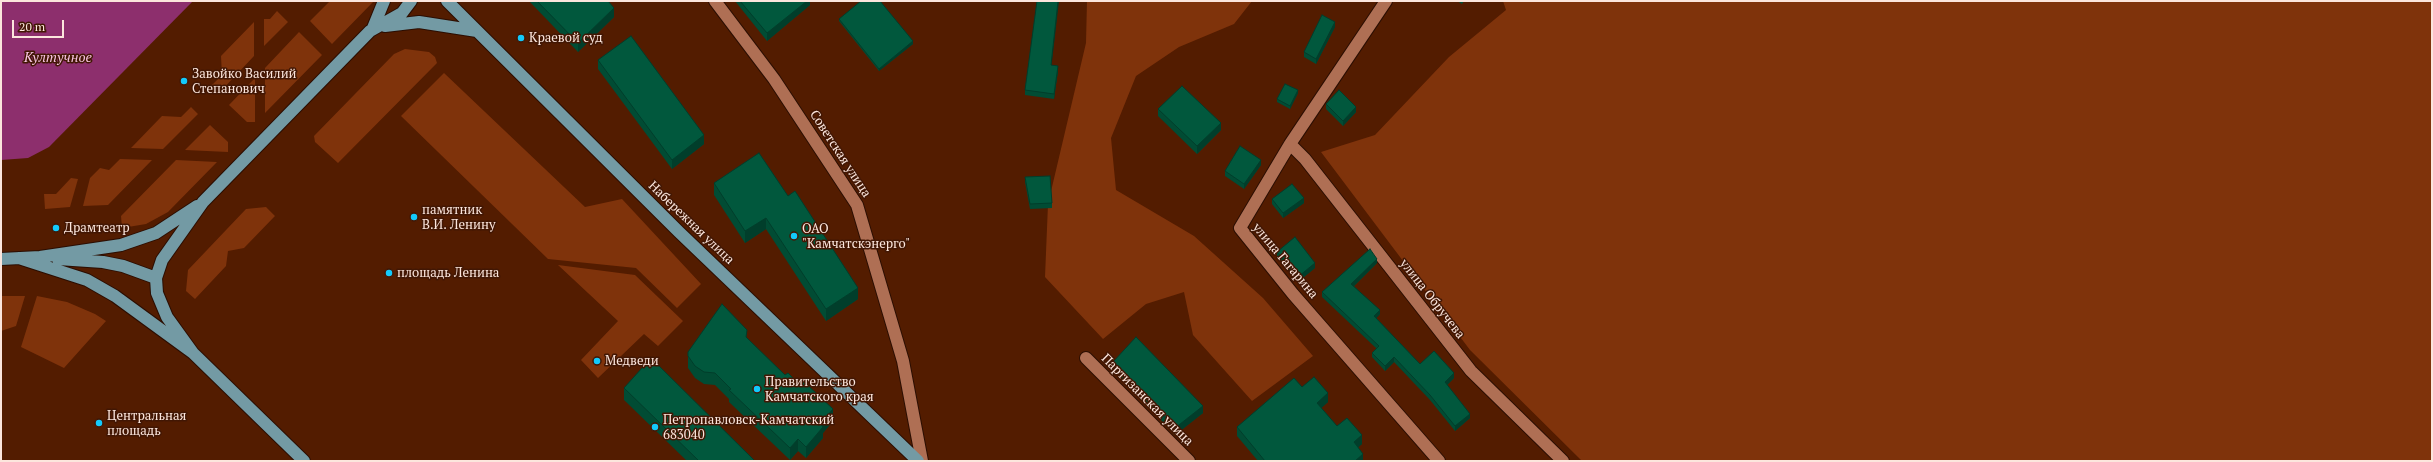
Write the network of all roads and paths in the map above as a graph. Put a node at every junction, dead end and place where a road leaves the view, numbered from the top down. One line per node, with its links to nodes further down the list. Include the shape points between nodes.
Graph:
1 (384, 1): 6 (main road)
2 (411, 1): 6 (main road, via 402,13)
3 (447, 1): 7 (main road, Набережная улица)
4 (715, 1): 18 (street, Советская улица, via 774,79 857,205 903,361)
5 (1386, 1): 8 (street, улица Гагарина)
6 (373, 28): 7 (main road, via 419,22); 9 (main road)
7 (477, 31): 17 (main road, Набережная улица, via 679,232)
8 (1290, 144): 20 (street, улица Гагарина, via 1240,228 1293,294); 21 (street, улица Обручева, via 1471,371)
9 (203, 202): 10 (main road, via 156,233 121,245); 13 (main road, via 162,260)
10 (40, 257): 11 (main road); 13 (main road, via 103,262)
11 (19, 258): 12 (main road); 14 (main road, via 87,280 115,296)
12 (1, 259)
13 (156, 278): 14 (main road, via 161,306)
14 (193, 353): 16 (main road)
15 (1086, 358): 19 (street, Партизанская улица)
16 (304, 461)
17 (918, 461)
18 (922, 461)
19 (1189, 461)
20 (1439, 461)
21 (1563, 461)

